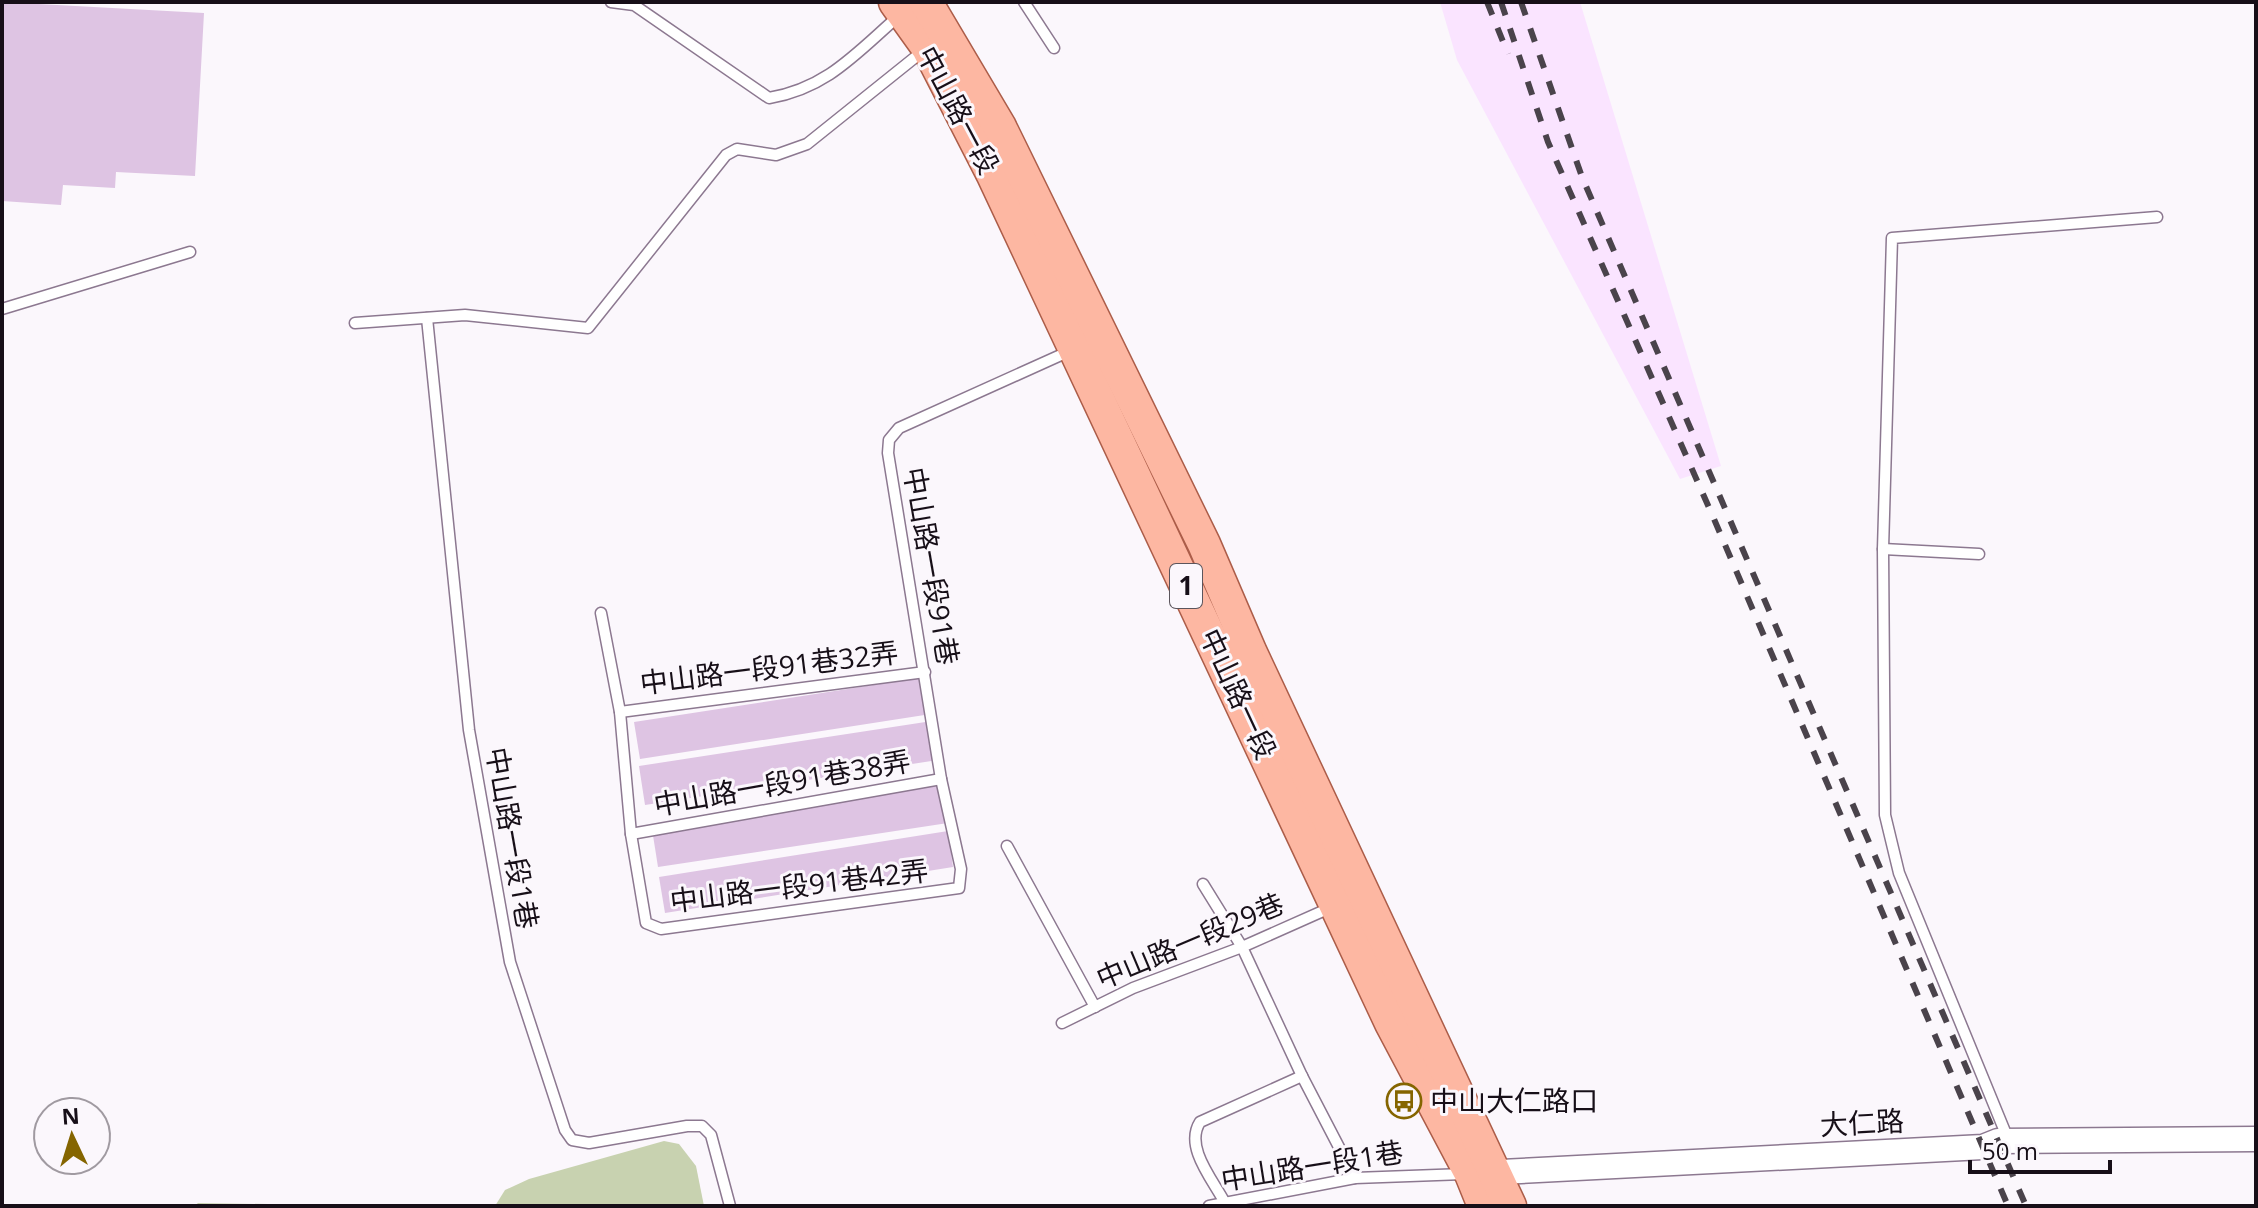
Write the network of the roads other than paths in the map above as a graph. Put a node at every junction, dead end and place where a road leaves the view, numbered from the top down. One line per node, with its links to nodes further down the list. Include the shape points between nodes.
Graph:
1 (611, 2): 3 (lane, via 634,5 769,98 827,78)
2 (1024, 2): 5 (lane)
3 (908, 6): 4 (main road, 中山路一段 / 1); 11 (main road, 中山路一段 / 1, via 1000,127)
4 (928, 48): 9 (lane, via 807,144 776,155 737,149 726,155 588,328 500,317); 11 (main road, 中山路一段 / 1)
5 (1054, 48)
6 (2157, 217): 12 (lane, via 1892,238)
7 (190, 252): 8 (lane)
8 (2, 309)
9 (427, 318): 10 (lane); 32 (lane, 中山路一段1巷, via 469,730 510,962 565,1130 572,1140 589,1143 702,1126 711,1135)
10 (355, 323)
11 (1088, 342): 15 (lane, 中山路一段91巷, via 899,428 889,440); 22 (main road, 中山路一段 / 1); 29 (main road, 中山路一段 / 1, via 1204,544)
12 (1883, 549): 13 (lane); 28 (lane, via 1885,815 1899,873)
13 (1979, 554)
14 (601, 613): 16 (lane)
15 (925, 672): 16 (lane, 中山路一段91巷32弄); 17 (lane, 中山路一段91巷)
16 (620, 712): 18 (lane)
17 (941, 779): 18 (lane, 中山路一段91巷38弄); 21 (lane, 中山路一段91巷, via 961,869)
18 (631, 834): 21 (lane, 中山路一段91巷42弄, via 646,923 661,929)
19 (1007, 846): 24 (lane)
20 (1203, 884): 23 (lane)
21 (959, 888)
22 (1337, 904): 23 (lane, 中山路一段29巷); 29 (main road, 中山路一段 / 1, via 1391,1023)
23 (1242, 947): 24 (lane, 中山路一段29巷); 26 (lane)
24 (1095, 1007): 25 (lane, 中山路一段29巷)
25 (1062, 1023)
26 (1302, 1076): 30 (lane); 31 (lane, via 1200,1122 1194,1144)
27 (2256, 1139): 28 (street, 大仁路)
28 (2008, 1140): 29 (street, 大仁路, via 1983,1147)
29 (1483, 1173): 30 (lane, 中山路一段1巷); 34 (main road, 1); 35 (main road, 1)
30 (1355, 1178): 31 (lane, 中山路一段1巷)
31 (1225, 1203): 33 (lane, 中山路一段1巷)
32 (730, 1206)
33 (1209, 1206)
34 (1484, 1206)
35 (1510, 1206)

